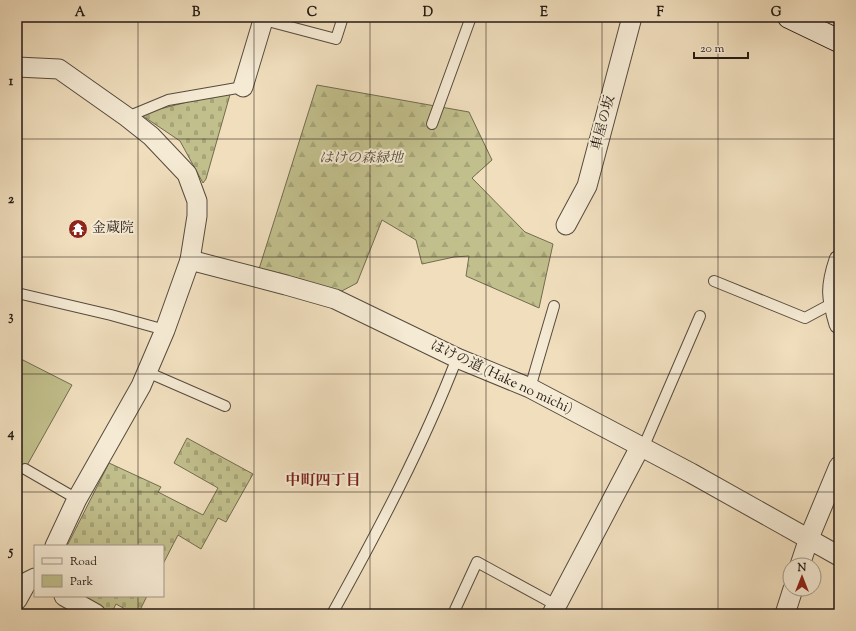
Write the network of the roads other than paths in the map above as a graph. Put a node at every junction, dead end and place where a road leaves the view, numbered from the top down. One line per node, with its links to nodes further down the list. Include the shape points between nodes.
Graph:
1 (343, 17): 5 (lane, via 336,39)
2 (471, 17): 10 (lane)
3 (632, 17): 11 (street, 車屋の坂, via 588,186)
4 (789, 17): 6 (main road)
5 (264, 19): 8 (street)
6 (839, 41)
7 (17, 67): 9 (street, via 59,69)
8 (243, 87): 9 (lane, via 168,100)
9 (127, 117): 12 (street, via 152,136 187,174 197,201)
10 (432, 124)
11 (566, 225)
12 (190, 260): 20 (street); 21 (street, はけの道 (Hake no michi), via 335,299)
13 (839, 260): 16 (street, via 833,280)
14 (714, 281): 16 (lane, via 805,318)
15 (17, 293): 20 (lane)
16 (833, 303): 19 (street)
17 (554, 306): 23 (lane)
18 (700, 316): 25 (lane)
19 (839, 324)
20 (165, 330): 22 (street)
21 (457, 358): 23 (street, はけの道 (Hake no michi)); 39 (lane, via 439,405 376,533)
22 (147, 372): 24 (lane); 28 (street)
23 (530, 388): 25 (street, はけの道 (Hake no michi))
24 (225, 406)
25 (641, 448): 29 (street, はけの道 (Hake no michi)); 37 (street)
26 (839, 466): 29 (street)
27 (25, 469): 28 (lane)
28 (77, 499): 30 (street)
29 (809, 538): 31 (street, はけの道 (Hake no michi)); 32 (street)
30 (55, 545)
31 (839, 556)
32 (803, 557)
33 (30, 577): 36 (street)
34 (66, 597): 38 (street)
35 (790, 597): 41 (street)
36 (17, 600)
37 (554, 609): 40 (lane, via 477,562)
38 (96, 614)
39 (332, 614)
40 (453, 614)
41 (785, 614)

